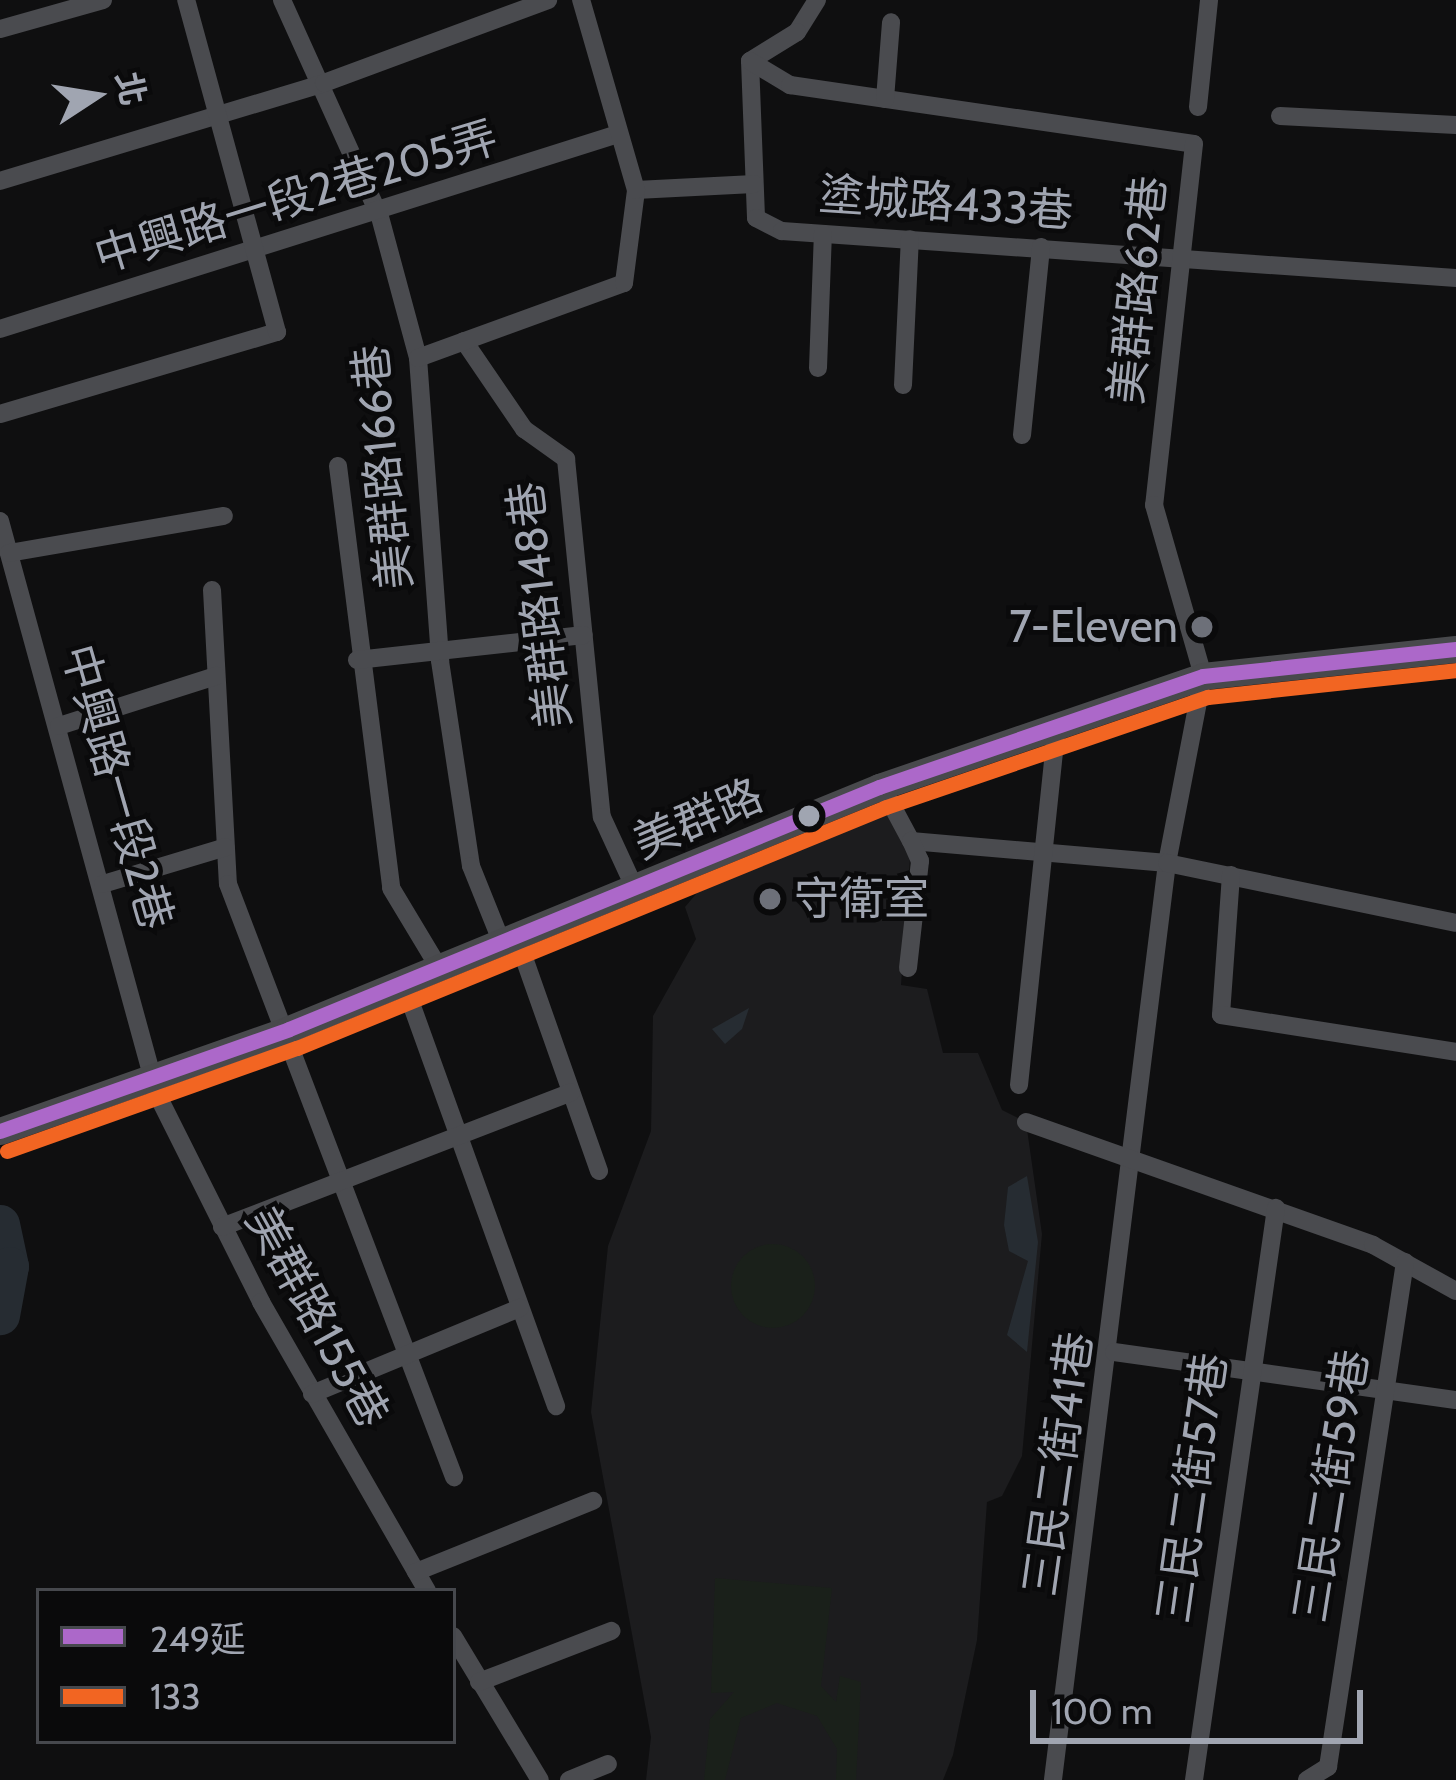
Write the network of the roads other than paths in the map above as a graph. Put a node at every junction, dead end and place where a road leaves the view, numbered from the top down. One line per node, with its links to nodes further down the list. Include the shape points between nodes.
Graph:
1 (104, 0): 9 (street)
2 (186, 0): 14 (street)
3 (282, 0): 11 (street, 美群路166巷)
4 (548, 0): 11 (street)
5 (581, 0): 17 (street)
6 (818, 0): 10 (street, via 797,32)
7 (1210, 0): 13 (street)
8 (891, 22): 12 (street)
9 (0, 28)
10 (750, 62): 12 (street, 美群路62巷, via 790,85); 19 (street)
11 (324, 83): 14 (street); 21 (street, 美群路166巷)
12 (885, 99): 26 (street, 美群路62巷, via 1193,144)
13 (1198, 107)
14 (219, 115): 18 (street); 25 (street)
15 (1280, 116): 16 (street)
16 (1456, 125)
17 (614, 135): 20 (street); 21 (street, 中興路一段2巷205弄)
18 (0, 181)
19 (754, 184): 20 (street); 22 (street, 塗城路433巷, via 756,218)
20 (636, 190): 29 (street, via 624,283)
21 (380, 217): 25 (street, 中興路一段2巷205弄); 30 (street, 美群路166巷)
22 (823, 234): 23 (street, 塗城路433巷); 31 (street)
23 (910, 239): 24 (street, 塗城路433巷); 32 (street)
24 (1041, 248): 26 (street, 塗城路433巷); 34 (street)
25 (254, 256): 28 (street, 中興路一段2巷205弄); 33 (street, via 277,332)
26 (1180, 261): 27 (street, 塗城路433巷); 45 (street, 美群路62巷, via 1154,505)
27 (1456, 278)
28 (0, 329)
29 (464, 341): 30 (street); 40 (street, 美群路148巷, via 524,429 566,459)
30 (418, 358): 42 (street, 美群路166巷)
31 (818, 368)
32 (903, 385)
33 (0, 414)
34 (1022, 435)
35 (338, 466): 43 (street)
36 (224, 517): 38 (street)
37 (0, 521): 38 (street, 中興路一段2巷)
38 (9, 553): 46 (street, 中興路一段2巷)
39 (212, 590): 44 (street)
40 (584, 635): 42 (street); 55 (street, 美群路148巷, via 602,817)
41 (1456, 649): 45 (street, 美群路)
42 (439, 651): 43 (street); 57 (street, 美群路166巷, via 472,866)
43 (357, 660): 58 (street, via 392,888)
44 (216, 676): 46 (street); 50 (street)
45 (1203, 676): 47 (street, 美群路); 52 (street, 三民二街41巷)
46 (59, 726): 54 (street, 中興路一段2巷)
47 (1057, 726): 48 (street, 美群路); 51 (street)
48 (882, 787): 49 (street); 55 (street, 美群路)
49 (911, 841): 51 (street); 59 (street, via 920,861)
50 (226, 848): 54 (street); 61 (street, via 228,884)
51 (1044, 849): 52 (street); 64 (street)
52 (1167, 862): 53 (street); 69 (street, 三民二街41巷)
53 (1232, 872): 56 (street, via 1240,886); 62 (street, via 1221,1015)
54 (103, 884): 63 (street, 中興路一段2巷)
55 (636, 891): 57 (street, 美群路)
56 (1456, 923)
57 (510, 940): 58 (street, 美群路); 65 (street, 美群路166巷)
58 (439, 968): 60 (street, 美群路)
59 (908, 968)
60 (403, 981): 61 (street, 美群路); 68 (street)
61 (289, 1029): 63 (street, 美群路); 71 (street)
62 (1456, 1052)
63 (160, 1074): 67 (street, 美群路); 73 (street, 美群路155巷, via 157,1094)
64 (1019, 1085)
65 (572, 1092): 68 (street); 70 (street, 美群路166巷)
66 (1026, 1122): 69 (street)
67 (0, 1131)
68 (458, 1137): 71 (street); 76 (street)
69 (1132, 1158): 72 (street); 77 (street, 三民二街41巷)
70 (599, 1171)
71 (345, 1181): 73 (street); 78 (street)
72 (1276, 1208): 74 (street); 79 (street, 三民二街57巷)
73 (222, 1227): 81 (street, 美群路155巷)
74 (1405, 1262): 75 (street); 80 (street, 三民二街59巷)
75 (1456, 1291)
76 (520, 1308): 78 (street); 83 (street)
77 (1114, 1352): 79 (street); 94 (street, 三民二街41巷)
78 (408, 1353): 81 (street); 84 (street)
79 (1247, 1371): 80 (street); 95 (street, 三民二街57巷)
80 (1385, 1391): 82 (street); 96 (street, 三民二街59巷, via 1328,1768)
81 (312, 1394): 86 (street, 美群路155巷)
82 (1456, 1400)
83 (556, 1406)
84 (454, 1477)
85 (593, 1501): 86 (street)
86 (416, 1571): 87 (street, 美群路155巷)
87 (425, 1588)
88 (611, 1631): 90 (street)
89 (456, 1641): 90 (street)
90 (479, 1682): 92 (street)
91 (608, 1764): 93 (street)
92 (540, 1780)
93 (569, 1780)
94 (1053, 1780)
95 (1194, 1780)
96 (1307, 1780)

